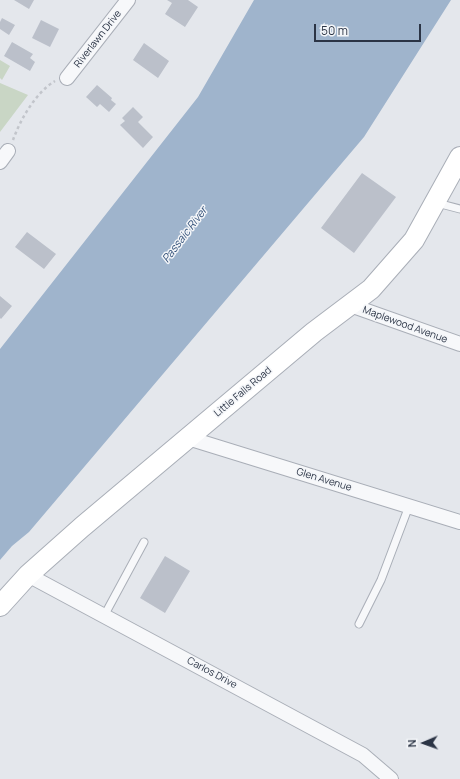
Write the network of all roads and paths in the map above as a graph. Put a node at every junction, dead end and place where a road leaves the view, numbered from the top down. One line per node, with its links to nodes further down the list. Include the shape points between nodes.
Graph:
1 (128, 0): 2 (street, Riverlawn Drive)
2 (67, 78): 3 (path, via 50,84 40,94 26,113)
3 (4, 157)
4 (460, 157): 5 (street, Little Falls Road)
5 (454, 181): 6 (street, Little Falls Road)
6 (434, 203): 7 (lane); 8 (street, Little Falls Road, via 414,240 371,289)
7 (460, 209)
8 (350, 305): 9 (street, Maplewood Avenue); 10 (street, Little Falls Road)
9 (460, 344)
10 (188, 438): 11 (street, Glen Avenue); 14 (street, Little Falls Road)
11 (409, 506): 12 (street, Glen Avenue); 17 (lane, via 381,580)
12 (460, 522)
13 (144, 542): 16 (lane)
14 (28, 575): 15 (street, Little Falls Road); 16 (street, Carlos Drive)
15 (0, 606)
16 (104, 616): 18 (street, Carlos Drive, via 363,754)
17 (359, 624)
18 (391, 779)

